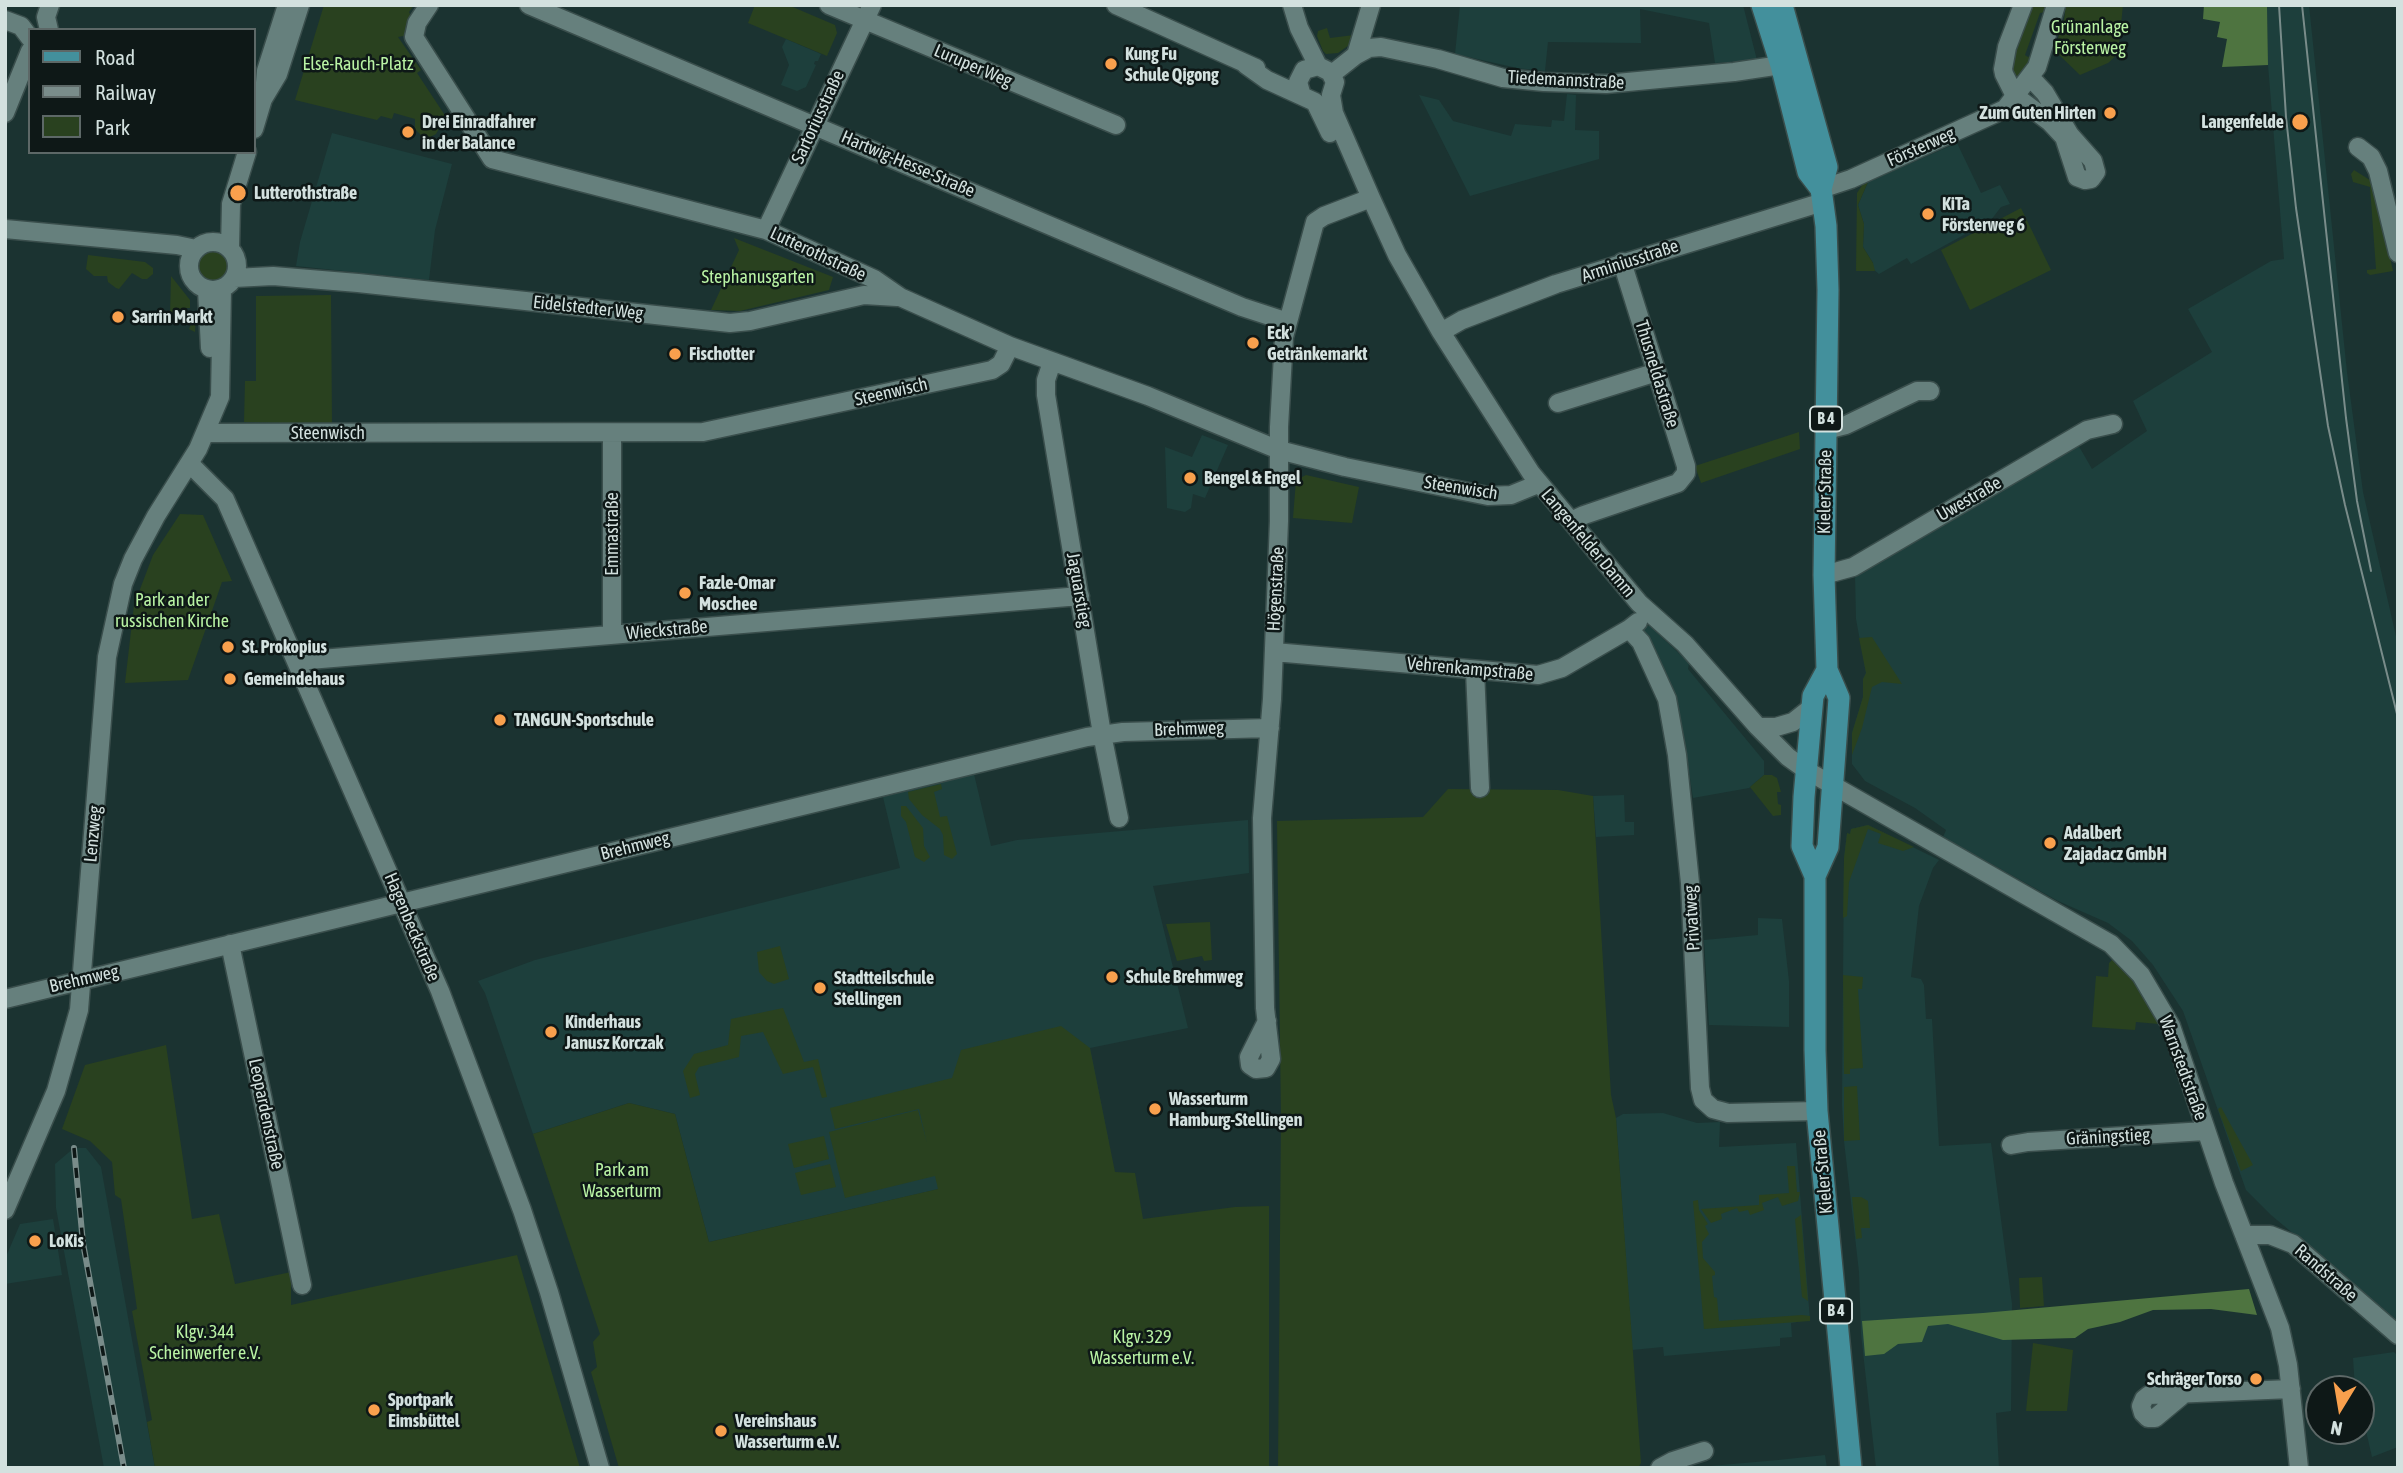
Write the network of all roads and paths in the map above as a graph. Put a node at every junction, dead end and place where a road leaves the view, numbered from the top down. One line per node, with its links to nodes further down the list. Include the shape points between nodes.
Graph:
1 (50, 5): 16 (street)
2 (286, 5): 25 (street)
3 (300, 5): 25 (street, via 278,74)
4 (429, 5): 37 (street, Lutterothstraße, via 414,37 492,159)
5 (529, 5): 29 (street, Hartwig-Hesse-Straße)
6 (829, 5): 14 (street, Luruper Weg)
7 (1116, 5): 20 (street)
8 (1292, 5): 22 (street, Langenfelder Damm, via 1299,47)
9 (1371, 5): 18 (street)
10 (1762, 5): 21 (main road, Kieler Straße / B 4)
11 (1782, 5): 33 (main road, Kieler Straße / B 4, via 1827,167)
12 (2023, 5): 24 (street, via 2003,69)
13 (2056, 5): 23 (street, Försterweg, via 2041,57)
14 (868, 13): 29 (street, Sartoriusstraße); 30 (street, Luruper Weg)
15 (5, 20): 17 (street, via 21,26)
16 (49, 28)
17 (28, 35)
18 (1356, 55): 21 (street, Tiedemannstraße, via 1369,48 1389,48 1503,78 1606,84); 22 (street)
19 (28, 56): 27 (street)
20 (1246, 65): 22 (street, via 1283,75); 26 (street, via 1267,80)
21 (1781, 65): 33 (main road, Kieler Straße / B 4, via 1808,172)
22 (1313, 71): 26 (street, Langenfelder Damm, via 1298,85); 26 (street, Langenfelder Damm, via 1335,85)
23 (2030, 77): 24 (street, Försterweg); 24 (street, via 2093,161 2094,176 2077,177 2064,137)
24 (2015, 96): 33 (street, Försterweg, via 2005,109)
25 (259, 97): 28 (street)
26 (1316, 98): 34 (street, Langenfelder Damm)
27 (5, 113)
28 (256, 116)
29 (815, 124): 37 (street, Sartoriusstraße); 45 (street, Hartwig-Hesse-Straße, via 1242,307)
30 (1116, 125)
31 (2358, 147): 40 (street, via 2371,157 2378,171)
32 (246, 154): 35 (street)
33 (1822, 196): 41 (street, Arminiusstraße); 53 (main road, Kieler Straße / B 4, via 1827,251)
34 (1366, 200): 45 (street, Högenstraße, via 1315,222); 46 (street, Langenfelder Damm)
35 (231, 204): 39 (street); 43 (street)
36 (5, 229): 38 (street)
37 (766, 230): 44 (street, Lutterothstraße, via 874,279)
38 (145, 243): 39 (street); 42 (street)
39 (204, 245): 42 (street, via 191,255); 43 (street, via 219,243)
40 (2398, 253)
41 (1622, 262): 46 (street, Arminiusstraße, via 1536,291); 49 (street, Thusneldastraße)
42 (188, 267): 43 (street, via 196,284)
43 (226, 274): 44 (street, Eidelstedter Weg, via 358,283 730,323 864,295); 54 (street, via 222,383)
44 (900, 298): 47 (street, Lutterothstraße)
45 (1288, 322): 56 (street, Högenstraße)
46 (1441, 332): 58 (street, Langenfelder Damm)
47 (1010, 346): 48 (street, Steenwisch); 55 (street, Steenwisch, via 1001,364 992,370 840,404 703,432)
48 (1052, 362): 56 (street, Steenwisch); 61 (street, Jaguarstieg, via 1046,395)
49 (1657, 372): 51 (street); 59 (street, Thusneldastraße, via 1686,466 1684,477 1678,484)
50 (1930, 390): 53 (street, via 1917,391)
51 (1558, 403)
52 (2113, 424): 60 (street, Uwestraße, via 2087,430 1853,567)
53 (1826, 430): 60 (main road, Kieler Straße / B 4)
54 (205, 433): 55 (street, Steenwisch); 57 (street)
55 (612, 433): 64 (street, Emmastraße)
56 (1279, 450): 58 (street, Steenwisch, via 1488,496 1511,495); 65 (street, Högenstraße)
57 (190, 464): 66 (street, Hagenbeckstraße, via 225,499); 80 (street, Lenzweg, via 133,559 115,620 105,683)
58 (1538, 484): 59 (street, Langenfelder Damm)
59 (1571, 521): 62 (street, Langenfelder Damm)
60 (1824, 575): 68 (main road, Kieler Straße / B 4)
61 (1080, 596): 64 (street, Wieckstraße); 72 (street, Jaguarstieg)
62 (1648, 612): 63 (street, Vehrenkampstraße); 70 (street, Langenfelder Damm, via 1685,644)
63 (1629, 629): 67 (street, Vehrenkampstraße, via 1542,675); 83 (street, Privatweg, via 1641,642 1667,699 1675,743 1690,883 1703,1100 1728,1113)
64 (612, 635): 66 (street, Wieckstraße)
65 (1273, 652): 67 (street, Vehrenkampstraße); 71 (street, Högenstraße)
66 (297, 661): 78 (street, Hagenbeckstraße)
67 (1475, 670): 75 (street)
68 (1827, 670): 69 (main road, Kieler Straße / B 4); 74 (main road, Kieler Straße / B 4, via 1839,698)
69 (1812, 706): 70 (street, via 1793,722); 73 (main road, Kieler Straße / B 4)
70 (1758, 727): 73 (street, Langenfelder Damm)
71 (1270, 728): 72 (street, Brehmweg); 82 (street, Högenstraße, via 1261,860)
72 (1102, 734): 76 (street, Jaguarstieg); 78 (street, Brehmweg)
73 (1806, 771): 74 (street, Langenfelder Damm); 77 (main road, Kieler Straße / B 4, via 1802,846)
74 (1832, 786): 77 (main road, Kieler Straße / B 4, via 1828,847); 84 (street, Warnstedtstraße, via 2116,948 2141,975 2171,1026)
75 (1480, 788)
76 (1119, 818)
77 (1815, 876): 83 (main road, Kieler Straße / B 4)
78 (402, 903): 79 (street, Brehmweg); 93 (street, Hagenbeckstraße, via 522,1210)
79 (230, 944): 80 (street, Brehmweg); 88 (street, Leopardenstraße)
80 (82, 980): 81 (street, Brehmweg); 86 (street, Lenzweg, via 79,1010 56,1091)
81 (5, 999)
82 (1267, 1021)
83 (1817, 1111): 95 (main road, Kieler Straße / B 4)
84 (2205, 1131): 85 (street, Gräningstieg); 87 (street, Warnstedtstraße)
85 (2011, 1145)
86 (5, 1210)
87 (2244, 1235): 89 (street, Randstraße, via 2270,1235 2293,1244); 90 (street, Warnstedtstraße, via 2280,1328)
88 (302, 1284)
89 (2398, 1335)
90 (2291, 1389): 91 (street); 96 (street, Warnstedtstraße)
91 (2185, 1394)
92 (1704, 1451): 94 (street)
93 (600, 1468)
94 (1660, 1468)
95 (1852, 1468)
96 (2299, 1468)

